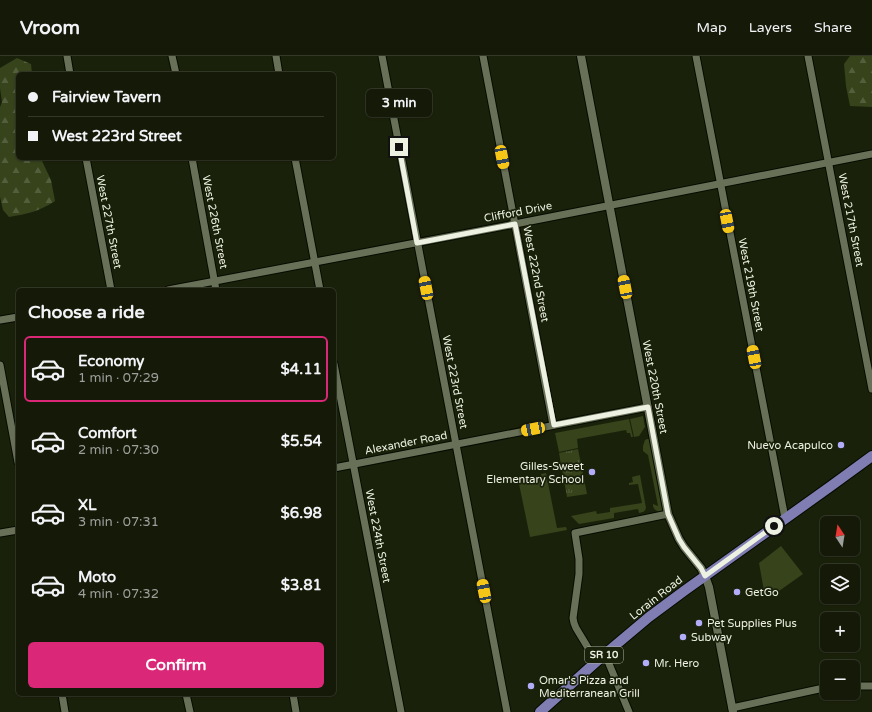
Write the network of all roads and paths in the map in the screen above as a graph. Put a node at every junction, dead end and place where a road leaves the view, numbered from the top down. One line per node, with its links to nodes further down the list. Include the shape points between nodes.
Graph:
1 (67, 56): 9 (street)
2 (172, 56): 10 (street)
3 (276, 56): 11 (street)
4 (382, 56): 20 (street, West 223rd Street)
5 (482, 56): 19 (street, West 222nd Street)
6 (581, 56): 18 (street, West 220th Street)
7 (696, 56): 17 (street, West 219th Street)
8 (808, 56): 16 (street, West 217th Street)
9 (70, 72)
10 (176, 72)
11 (279, 72)
12 (872, 154): 16 (street, Clifford Drive)
13 (86, 160): 23 (street, West 227th Street)
14 (192, 160): 22 (street, West 226th Street)
15 (295, 160): 21 (street)
16 (828, 162): 17 (street, Clifford Drive); 31 (street, West 217th Street)
17 (720, 184): 18 (street, Clifford Drive); 40 (street, West 219th Street)
18 (609, 206): 19 (street, Clifford Drive); 32 (street, West 220th Street)
19 (515, 224): 20 (street, Clifford Drive); 33 (street, West 222nd Street)
20 (417, 243): 21 (street, Clifford Drive); 34 (street, West 223rd Street)
21 (315, 262): 22 (street, Clifford Drive); 26 (street)
22 (215, 281): 24 (street, Clifford Drive); 25 (street, West 226th Street)
23 (111, 288)
24 (178, 288)
25 (216, 288)
26 (320, 288)
27 (16, 317): 28 (street)
28 (0, 320)
29 (0, 364): 35 (street)
30 (336, 375): 37 (street, West 224th Street)
31 (872, 389)
32 (648, 407): 33 (street, Alexander Road); 39 (street, West 220th Street)
33 (554, 425): 34 (street, Alexander Road)
34 (456, 444): 37 (street, Alexander Road); 57 (street, West 223rd Street)
35 (16, 451)
36 (872, 456): 40 (main road, Lorain Road / SR 10)
37 (353, 464): 38 (street, Alexander Road); 56 (street, West 224th Street)
38 (336, 468)
39 (668, 514): 43 (street, West 220th Street, via 681,543); 45 (street, via 576,533 579,574 573,618 576,628)
40 (785, 518): 43 (main road, Lorain Road / SR 10)
41 (16, 530): 42 (street)
42 (0, 533)
43 (705, 576): 44 (main road, Lorain Road / SR 10); 52 (street, West 220th Street)
44 (604, 654): 45 (main road, Lorain Road / SR 10); 59 (street)
45 (596, 661): 58 (main road, Lorain Road / SR 10)
46 (860, 686): 47 (street)
47 (872, 686)
48 (820, 689): 52 (street)
49 (62, 696): 53 (street)
50 (186, 696): 54 (street)
51 (293, 696): 55 (street)
52 (732, 710)
53 (65, 712)
54 (190, 712)
55 (296, 712)
56 (401, 712)
57 (508, 712)
58 (540, 712)
59 (629, 712)

